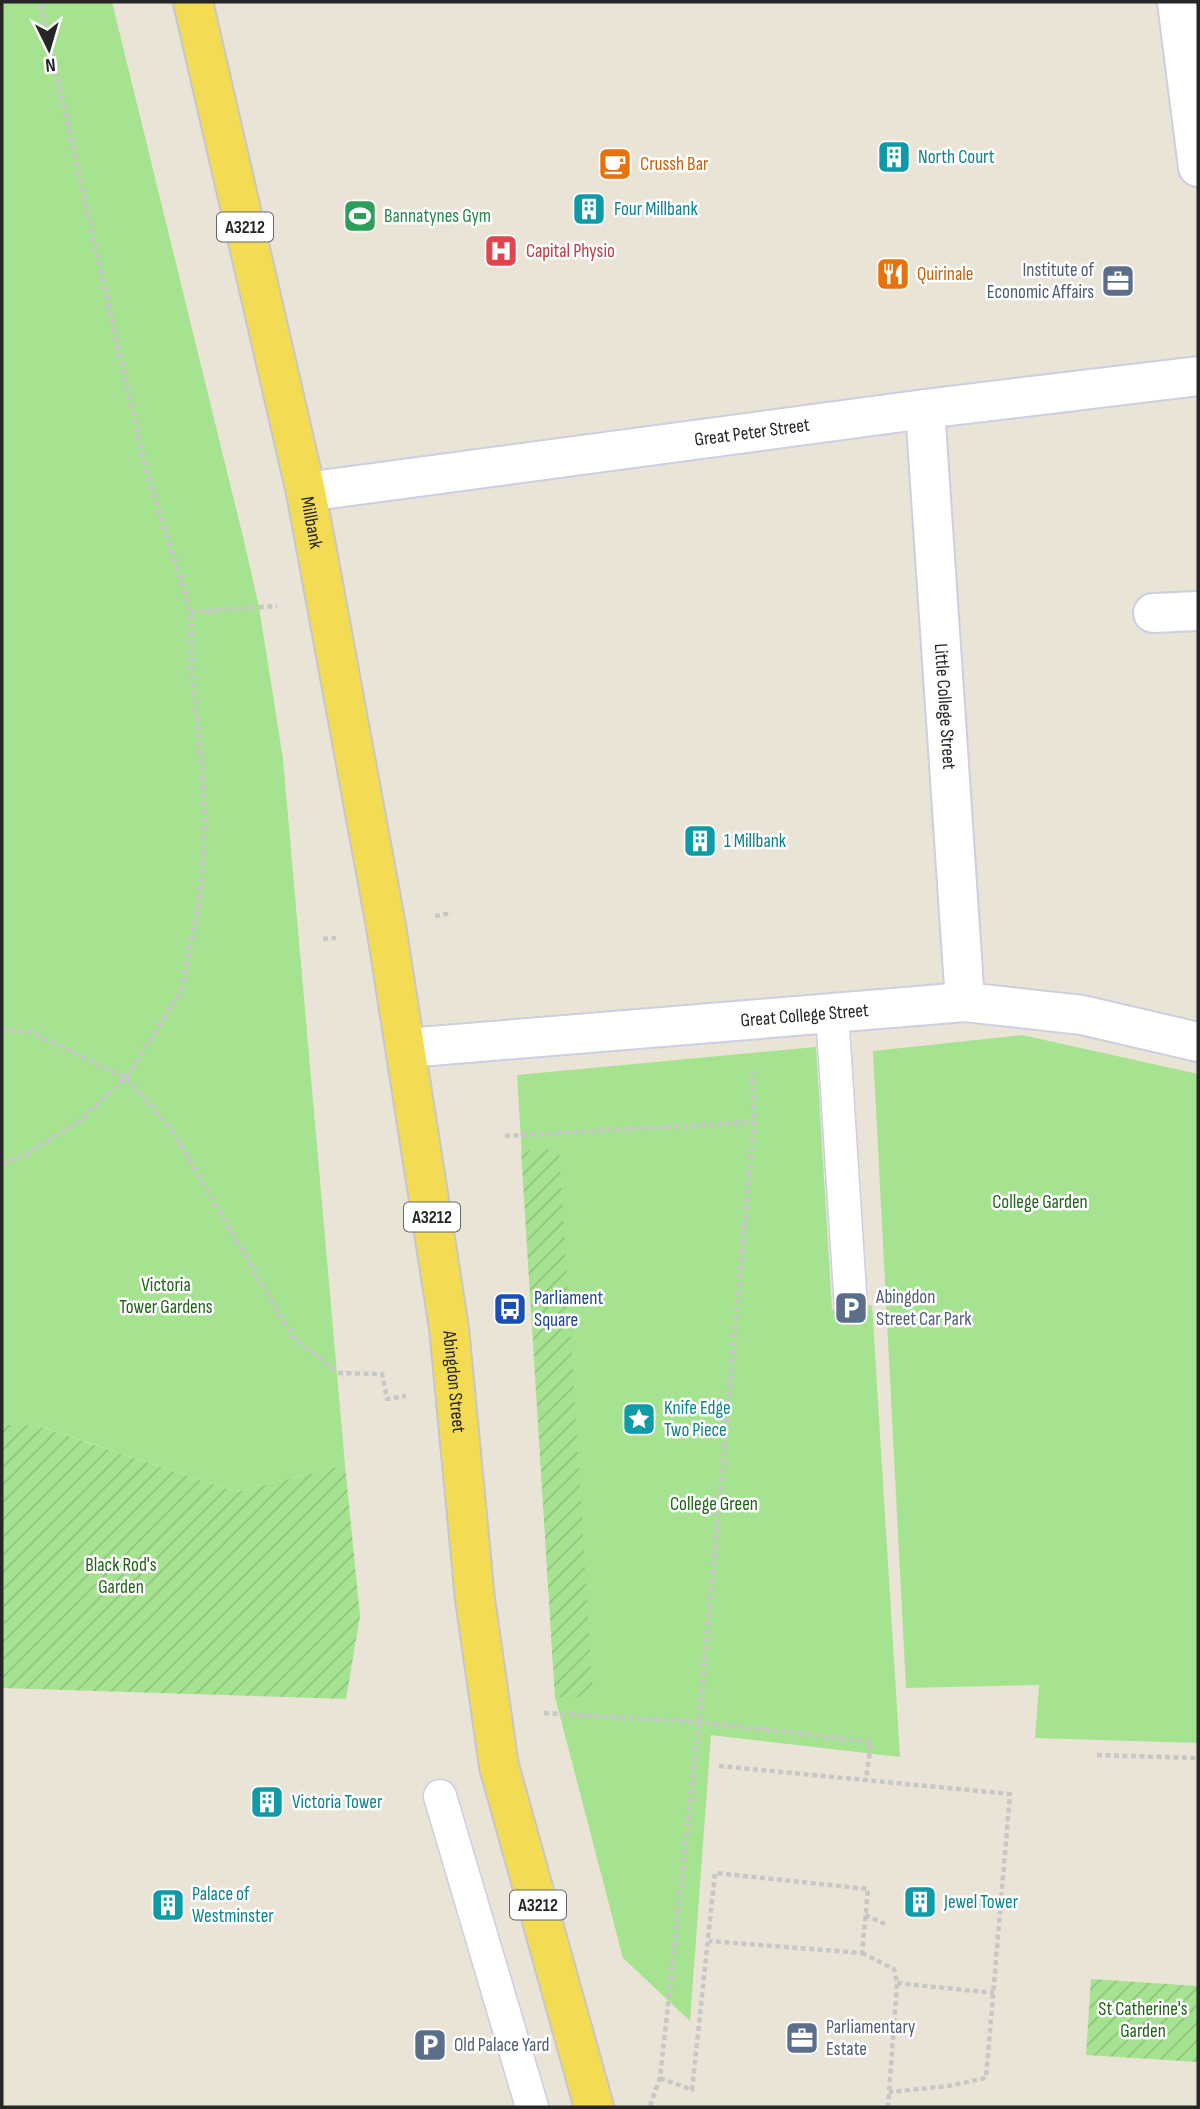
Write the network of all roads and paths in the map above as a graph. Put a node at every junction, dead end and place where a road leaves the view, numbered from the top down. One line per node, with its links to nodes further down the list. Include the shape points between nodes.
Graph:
1 (40, 2): 10 (path, via 145,466)
2 (193, 2): 7 (main road, Millbank / A3212)
3 (1177, 2): 4 (street)
4 (1198, 167)
5 (1198, 376): 6 (street, Great Peter Street)
6 (925, 409): 7 (street, Great Peter Street); 14 (street, Little College Street)
7 (306, 492): 18 (main road, Millbank / A3212)
8 (277, 606): 10 (path)
9 (1198, 611): 11 (street)
10 (191, 612): 20 (path, via 191,669 205,822 200,899 181,991)
11 (1153, 613)
12 (340, 937): 13 (path)
13 (323, 939)
14 (965, 1002): 15 (street, Great College Street); 17 (street, Great College Street, via 1082,1015)
15 (832, 1012): 18 (street, Great College Street); 24 (lane)
16 (2, 1030): 20 (path, via 32,1032)
17 (1198, 1042)
18 (407, 1048): 43 (main road, Abingdon Street / A3212, via 449,1328 474,1586 499,1766)
19 (752, 1066): 21 (path)
20 (126, 1078): 23 (path, via 78,1122); 25 (path, via 170,1127 293,1337 338,1373 382,1374)
21 (754, 1122): 22 (path); 27 (path)
22 (505, 1136)
23 (2, 1164)
24 (851, 1308)
25 (387, 1399)
26 (544, 1713): 27 (path)
27 (699, 1723): 31 (path, via 871,1742); 39 (path)
28 (1097, 1755): 29 (path)
29 (1198, 1758)
30 (719, 1766): 31 (path)
31 (866, 1780): 38 (path, via 1010,1794)
32 (440, 1796): 42 (lane)
33 (865, 1915): 34 (path); 35 (path, via 868,1889 715,1873); 36 (path)
34 (884, 1924)
35 (709, 1941): 36 (path); 39 (path, via 692,2090)
36 (862, 1953): 37 (path, via 894,1969)
37 (897, 1983): 38 (path); 40 (path)
38 (994, 1993): 40 (path, via 986,2078)
39 (660, 2078): 41 (path)
40 (889, 2092): 44 (path)
41 (650, 2106)
42 (532, 2107)
43 (594, 2107)
44 (888, 2107)

